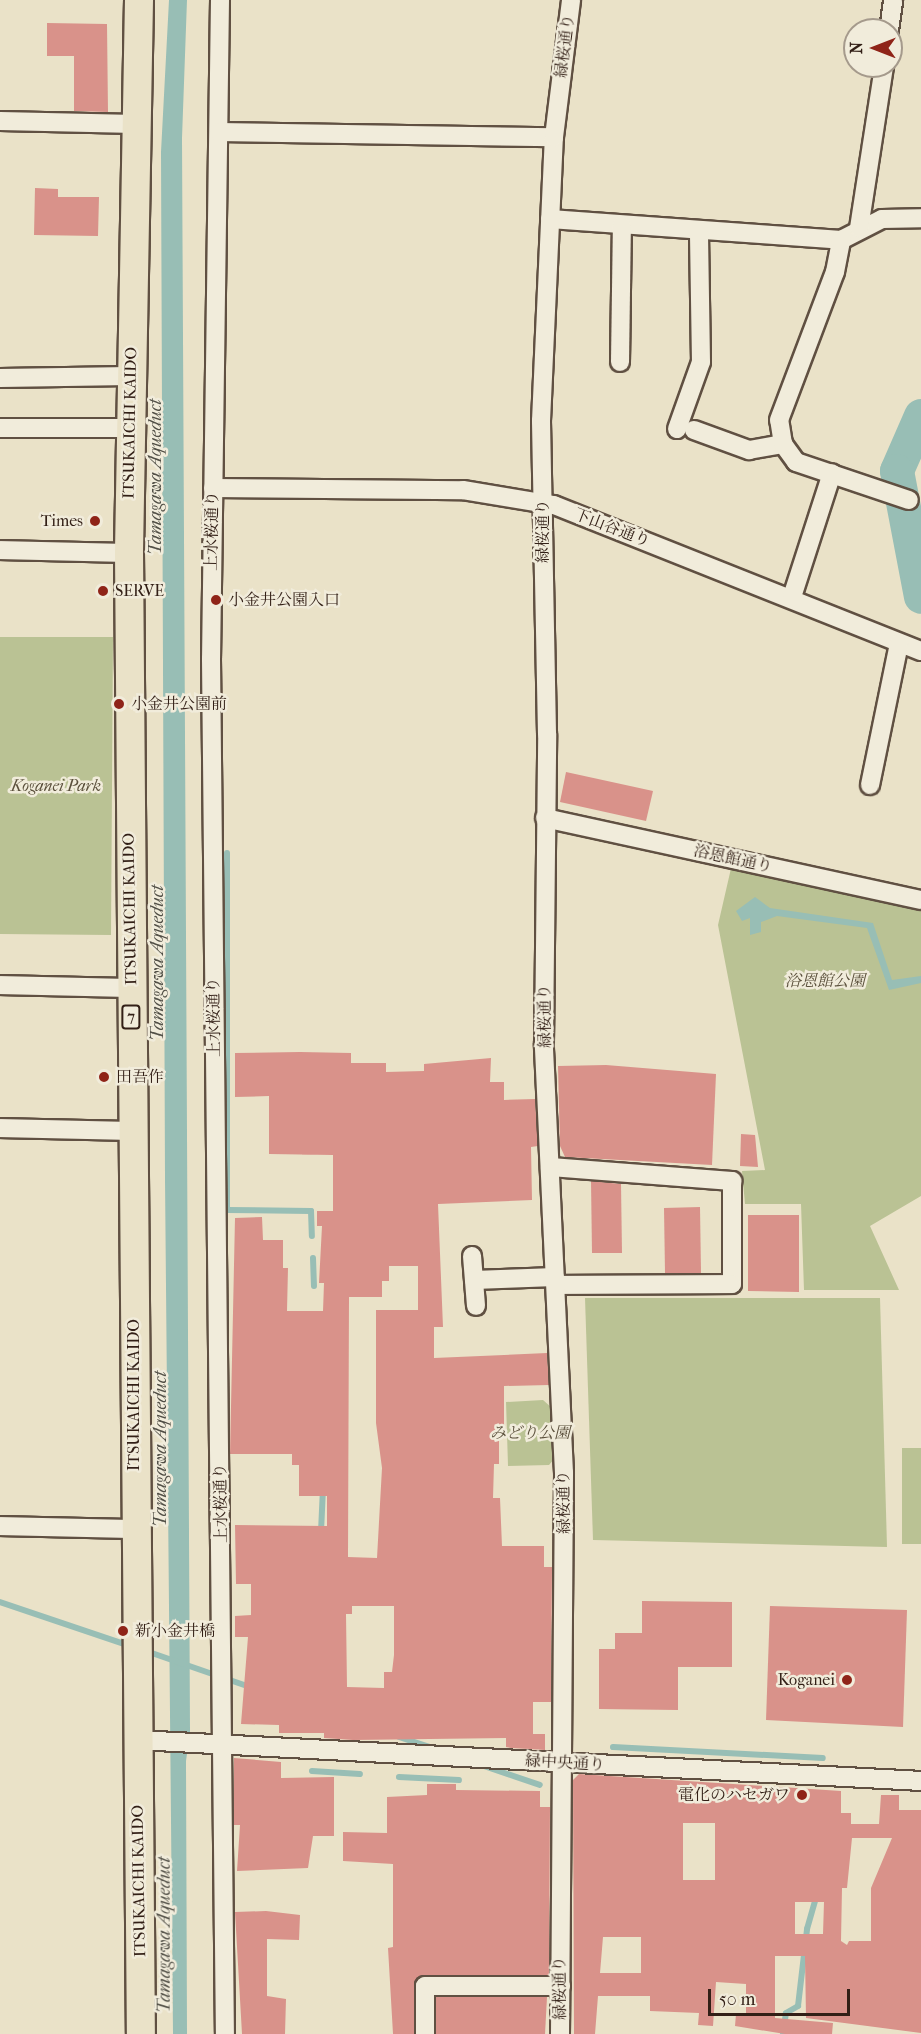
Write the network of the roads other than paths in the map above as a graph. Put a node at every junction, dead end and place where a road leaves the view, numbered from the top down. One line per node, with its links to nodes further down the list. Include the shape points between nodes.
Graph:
1 (139, 0): 8 (main road, ITSUKAICHI KAIDO / 7)
2 (220, 0): 9 (street, 上水桜通り)
3 (571, 0): 10 (street, 緑桜通り)
4 (893, 0): 5 (street)
5 (891, 18)
6 (882, 78): 14 (street)
7 (0, 121): 8 (street)
8 (136, 124): 18 (main road, ITSUKAICHI KAIDO / 7)
9 (219, 132): 10 (street); 24 (street, 上水桜通り)
10 (554, 137): 12 (street, 緑桜通り)
11 (921, 218): 14 (street, via 882,219)
12 (550, 219): 13 (street); 26 (street, 緑桜通り, via 541,349)
13 (622, 226): 15 (street); 17 (street)
14 (859, 228): 16 (street)
15 (699, 231): 16 (street); 22 (street, via 700,362 685,429 749,450)
16 (841, 240): 22 (street, via 835,272 779,420)
17 (620, 362)
18 (130, 376): 19 (street); 21 (main road, ITSUKAICHI KAIDO / 7)
19 (0, 378)
20 (0, 428): 21 (street)
21 (131, 428): 28 (main road, ITSUKAICHI KAIDO / 7)
22 (783, 444): 23 (street, via 796,462)
23 (832, 473): 25 (street); 29 (street)
24 (213, 488): 26 (street, 下山谷通り, via 464,490); 46 (street, 上水桜通り, via 223,1047)
25 (909, 500)
26 (544, 504): 29 (street, 下山谷通り); 32 (street, 緑桜通り)
27 (0, 550): 28 (street)
28 (129, 553): 35 (main road, ITSUKAICHI KAIDO / 7)
29 (792, 597): 30 (street, 下山谷通り)
30 (912, 648): 31 (street)
31 (870, 785)
32 (545, 818): 33 (street, 浴恩館通り); 38 (street, 緑桜通り)
33 (921, 900)
34 (0, 985): 35 (street)
35 (131, 988): 37 (main road, ITSUKAICHI KAIDO / 7)
36 (0, 1128): 37 (street)
37 (134, 1131): 44 (main road, ITSUKAICHI KAIDO / 7)
38 (550, 1167): 41 (street, 緑桜通り); 41 (street, via 732,1181 732,1284)
39 (472, 1256): 40 (street)
40 (474, 1280): 41 (street); 42 (street)
41 (556, 1281): 47 (street, 緑桜通り, via 564,1473)
42 (476, 1306)
43 (0, 1526): 44 (street)
44 (134, 1529): 45 (main road, ITSUKAICHI KAIDO / 7)
45 (142, 1740): 46 (street); 50 (main road, ITSUKAICHI KAIDO / 7)
46 (216, 1743): 47 (street, 緑中央通り); 51 (street, 上水桜通り)
47 (562, 1763): 48 (street, 緑中央通り); 49 (street, 緑桜通り)
48 (921, 1781)
49 (561, 1986): 52 (street, via 425,1986); 53 (street, 緑桜通り)
50 (141, 2034)
51 (225, 2034)
52 (425, 2034)
53 (560, 2034)

